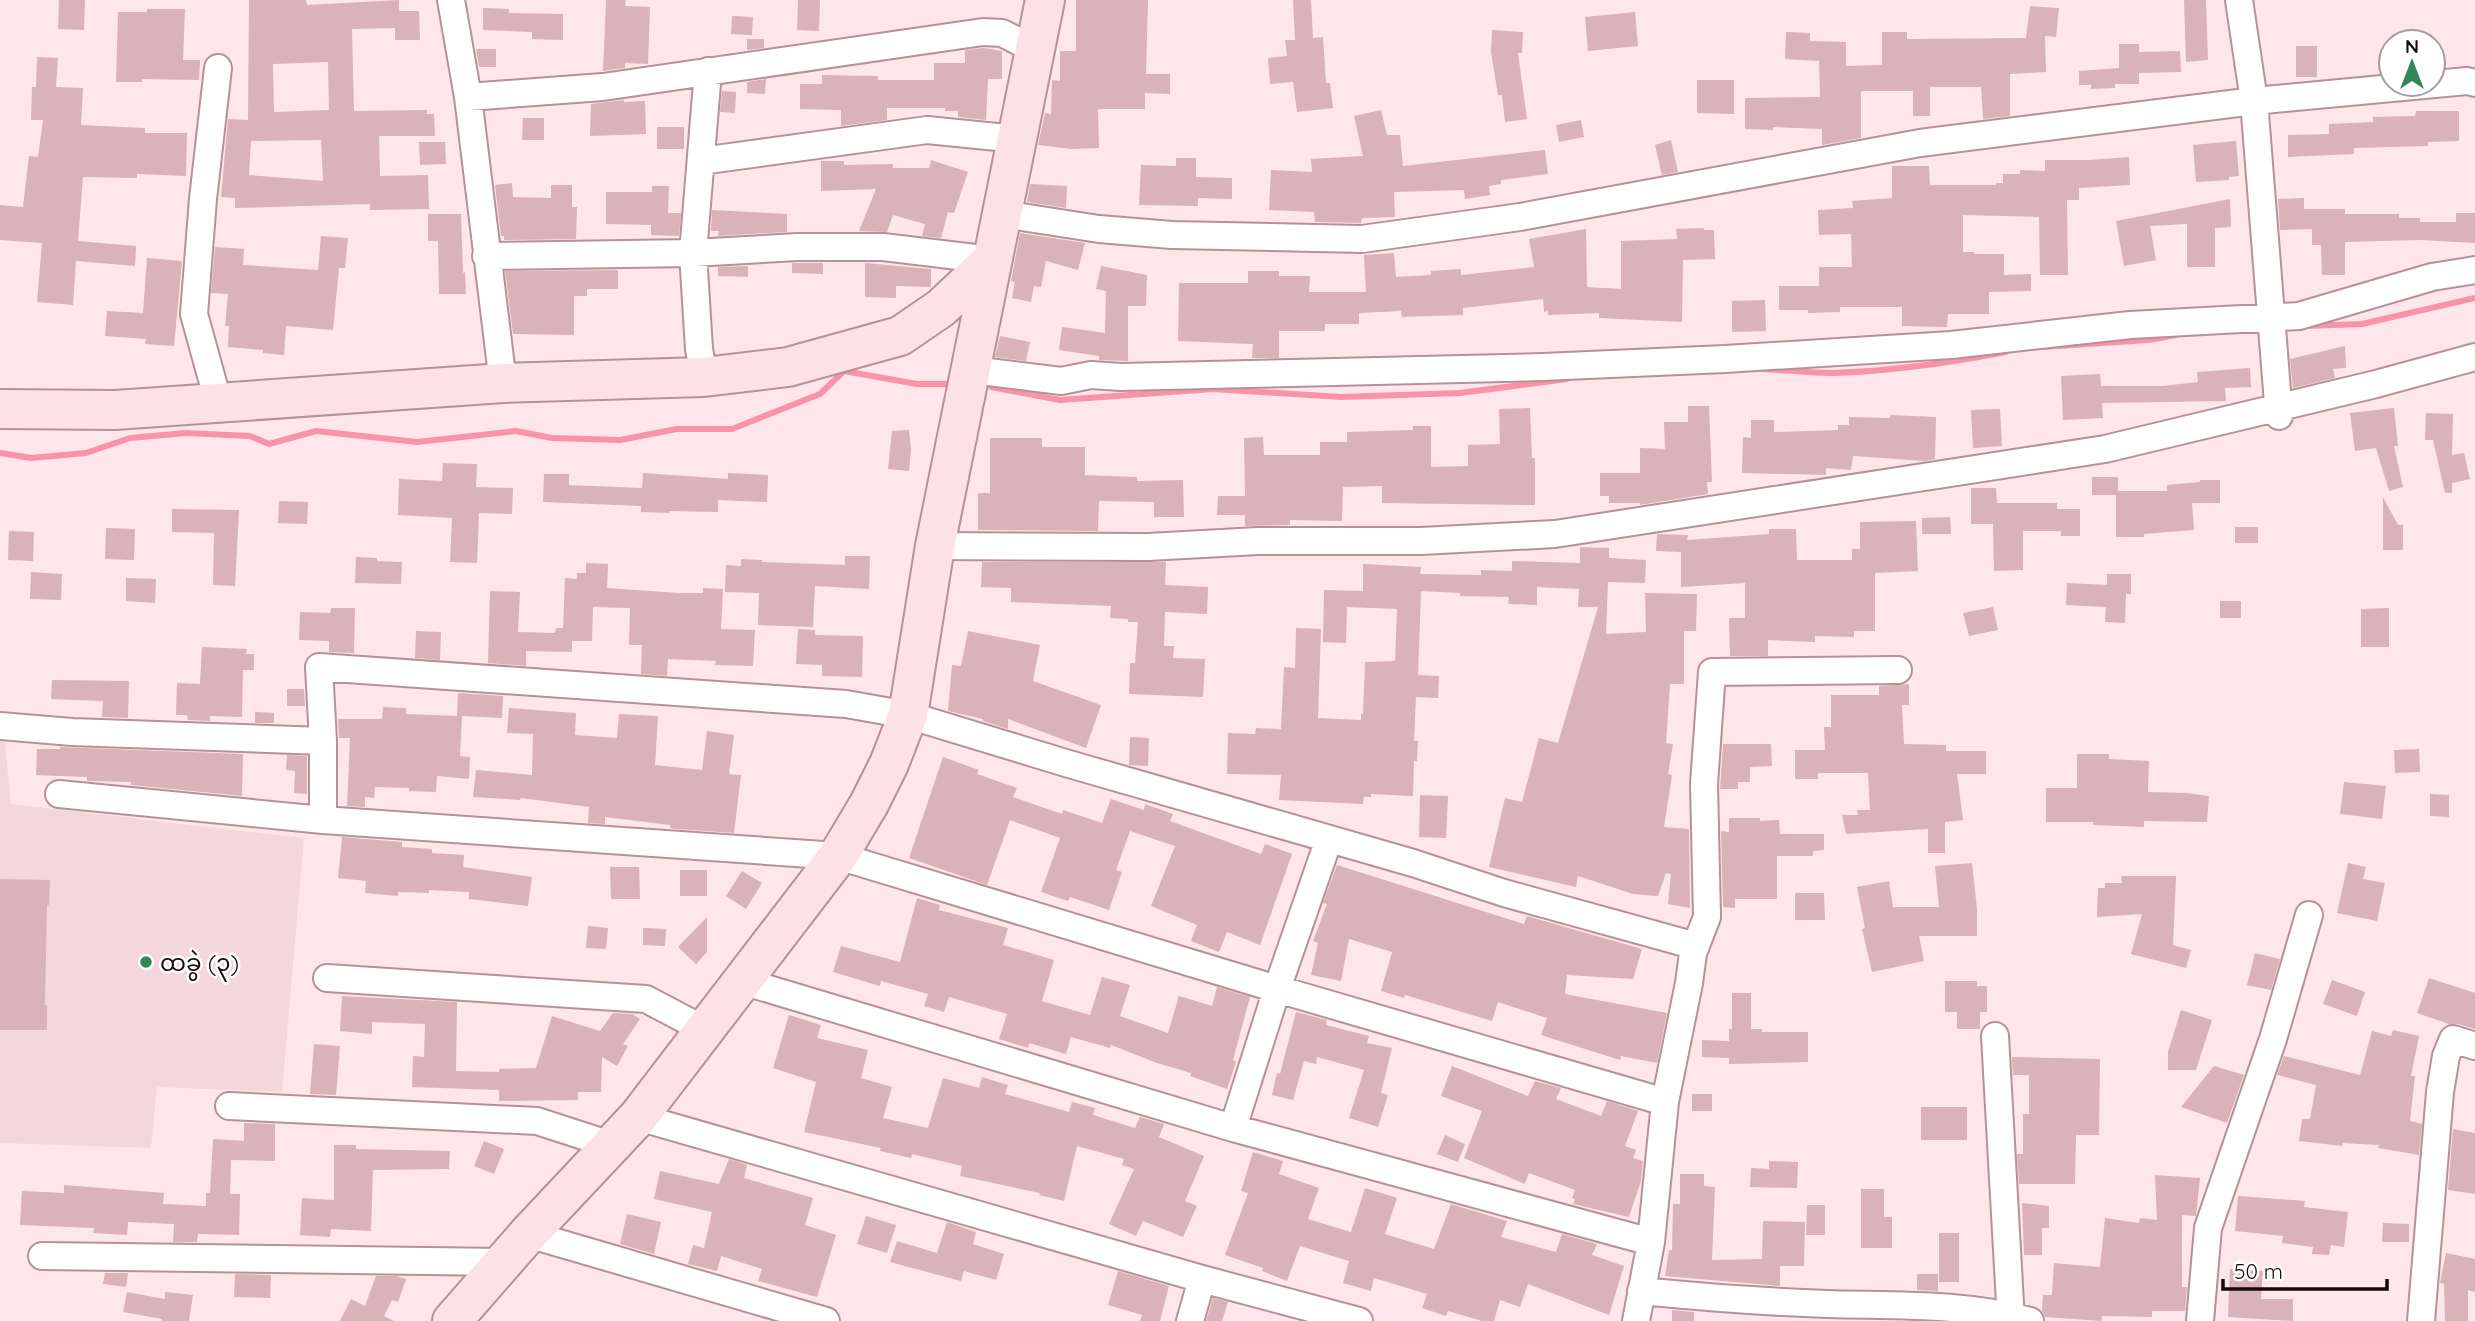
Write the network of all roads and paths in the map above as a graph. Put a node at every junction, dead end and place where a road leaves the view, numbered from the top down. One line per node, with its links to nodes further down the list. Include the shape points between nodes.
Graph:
1 (451, 0): 8 (street)
2 (1045, 0): 4 (street)
3 (2239, 0): 9 (street)
4 (1035, 50): 6 (street, via 1002,33 983,32); 10 (street)
5 (218, 68): 22 (street, via 194,314)
6 (708, 71): 8 (street, via 603,87); 11 (street)
7 (2475, 83): 9 (street)
8 (468, 97): 14 (street)
9 (2254, 101): 12 (street, via 1920,143 1520,217 1362,239 1172,235); 17 (street)
10 (1017, 139): 11 (street, via 926,130); 12 (street)
11 (701, 161): 13 (street)
12 (1002, 214): 15 (street)
13 (693, 253): 14 (street); 15 (street, via 883,247); 20 (street)
14 (486, 257): 21 (street)
15 (992, 260): 19 (street); 20 (street, via 941,308 900,336 788,367)
16 (2475, 270): 17 (street, via 2432,277 2299,316)
17 (2272, 316): 19 (street, via 2130,325 1951,345 1725,359 1091,375 1061,382); 24 (street)
18 (2475, 357): 24 (street)
19 (972, 370): 25 (street)
20 (704, 377): 21 (street)
21 (503, 383): 22 (street)
22 (218, 401): 23 (street, via 115,410)
23 (0, 409)
24 (2278, 412): 25 (street, via 2105,449 1555,534 1148,547)
25 (935, 546): 27 (street)
26 (1898, 670): 35 (street, via 1712,672 1704,785 1707,917)
27 (908, 715): 29 (street, via 796,699 319,667); 32 (street); 33 (street, via 889,764)
28 (0, 726): 29 (street)
29 (323, 741): 31 (street)
30 (59, 794): 31 (street)
31 (323, 820): 33 (street)
32 (1329, 839): 35 (street); 38 (street)
33 (838, 856): 37 (street); 38 (street)
34 (2309, 915): 58 (street, via 2273,1039 2208,1228)
35 (1696, 946): 42 (street)
36 (327, 978): 39 (street, via 646,999)
37 (741, 981): 39 (street); 45 (street)
38 (1277, 989): 42 (street); 45 (street)
39 (705, 1030): 44 (street)
40 (1995, 1036): 52 (street)
41 (2475, 1046): 59 (street, via 2454,1040 2446,1056)
42 (1665, 1102): 47 (street)
43 (229, 1106): 46 (street, via 537,1121)
44 (638, 1117): 46 (street); 50 (street)
45 (1233, 1128): 47 (street)
46 (611, 1145): 48 (street)
47 (1651, 1242): 51 (street)
48 (515, 1248): 49 (street); 53 (street); 54 (street)
49 (42, 1256)
50 (1202, 1279): 55 (street); 56 (street)
51 (1641, 1292): 52 (street, via 1777,1303 1955,1308); 57 (street)
52 (2018, 1319)
53 (452, 1321)
54 (826, 1321)
55 (1190, 1321)
56 (1359, 1321)
57 (1636, 1321)
58 (2200, 1321)
59 (2421, 1321)

